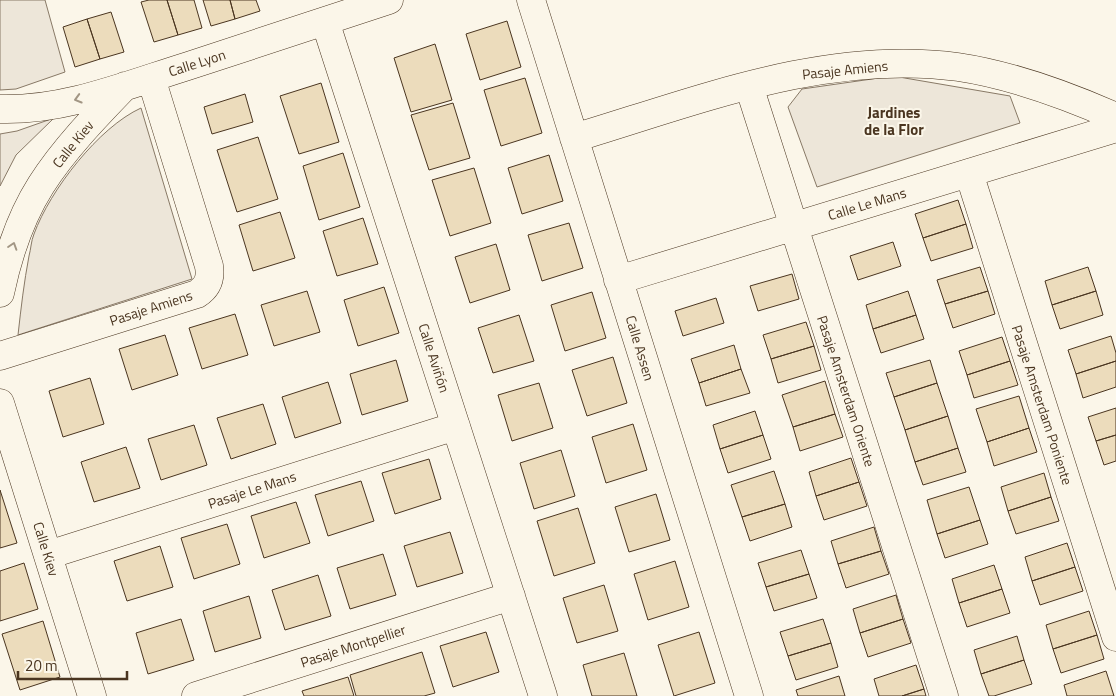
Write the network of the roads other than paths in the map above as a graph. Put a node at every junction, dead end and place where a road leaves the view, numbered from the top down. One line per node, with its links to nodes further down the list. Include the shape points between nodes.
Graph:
1 (390, 0): 3 (street, Calle Lyon)
2 (531, 0): 10 (street, Calle Assen)
3 (325, 21): 4 (street, Calle Lyon); 17 (street, Calle Aviñón)
4 (151, 78): 5 (street, Calle Lyon); 15 (street, Pasaje Amiens, via 209,266 208,284 197,294)
5 (125, 86): 7 (street, Calle Lyon, one-way to 7, via 35,108); 14 (street, Calle Kiev, one-way to 5, via 14,240 41,185 68,149)
6 (749, 86): 8 (street, Pasaje Amiens, via 819,70 863,65 957,67 1006,77); 10 (street, Pasaje Amiens); 12 (street, Pasaje Amsterdam Oriente)
7 (0, 108)
8 (1116, 117)
9 (1116, 128): 11 (street, Calle Le Mans)
10 (574, 138): 13 (street, Calle Assen)
11 (969, 173): 12 (street, Calle Le Mans); 20 (street, Pasaje Amsterdam Poniente)
12 (794, 226): 13 (street, Calle Le Mans); 25 (street, Pasaje Amsterdam Oriente)
13 (618, 280): 24 (street, Calle Assen)
14 (0, 293)
15 (0, 356)
16 (0, 403): 18 (street, Calle Kiev)
17 (456, 426): 18 (street, Pasaje Le Mans); 19 (street, Calle Aviñón)
18 (48, 555): 21 (street, Calle Kiev)
19 (511, 596): 22 (street, Pasaje Montpellier); 23 (street, Calle Aviñón)
20 (1116, 637)
21 (92, 696)
22 (196, 696)
23 (543, 696)
24 (749, 696)
25 (944, 696)

